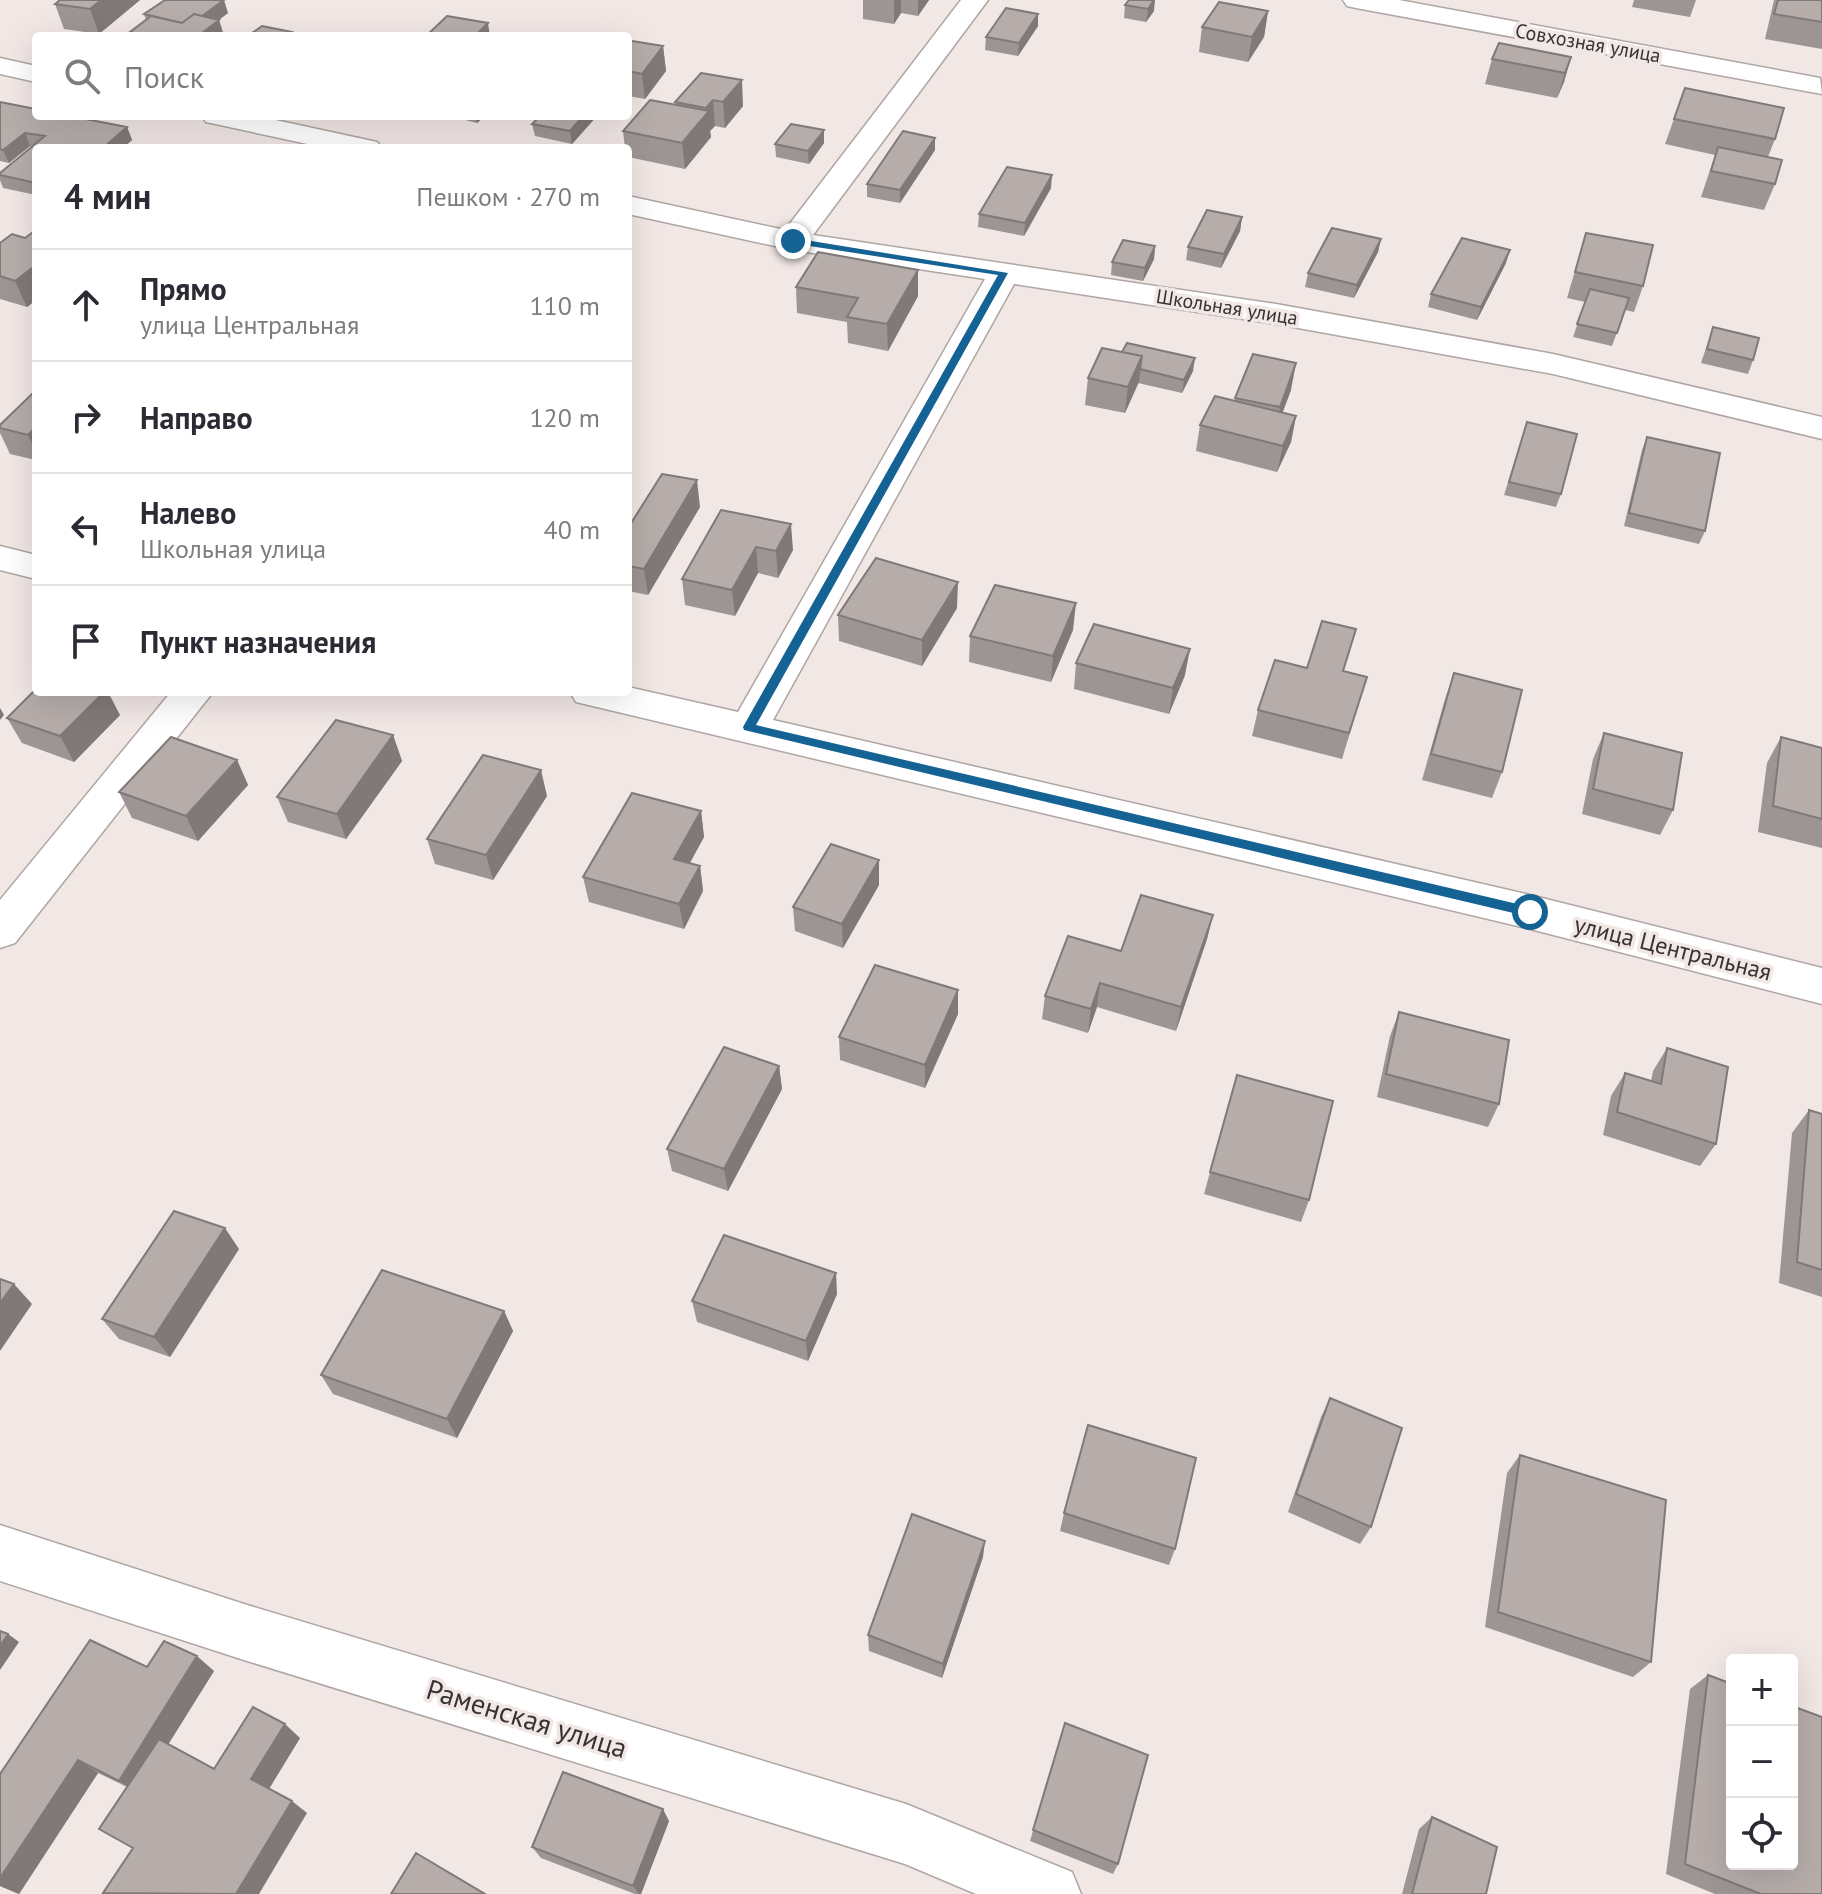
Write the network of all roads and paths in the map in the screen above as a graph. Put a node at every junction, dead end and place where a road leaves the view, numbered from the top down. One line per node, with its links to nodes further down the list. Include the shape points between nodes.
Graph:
1 (975, 0): 9 (street)
2 (1356, 0): 5 (street, Совхозная улица)
3 (2, 69): 4 (street)
4 (32, 73)
5 (1820, 86)
6 (235, 120): 7 (street)
7 (348, 144)
8 (632, 206): 9 (street, Школьная улица)
9 (793, 241): 10 (street, Школьная улица)
10 (1004, 273): 11 (street, Школьная улица, via 1276,314 1553,364); 16 (street)
11 (1822, 428)
12 (0, 558): 13 (street)
13 (32, 566)
14 (190, 696): 17 (street)
15 (608, 696): 16 (street, улица Центральная)
16 (749, 727): 18 (street, улица Центральная)
17 (0, 931)
18 (1822, 986)
19 (0, 1553): 20 (street, Раменская улица, via 906,1834)
20 (1050, 1894)

